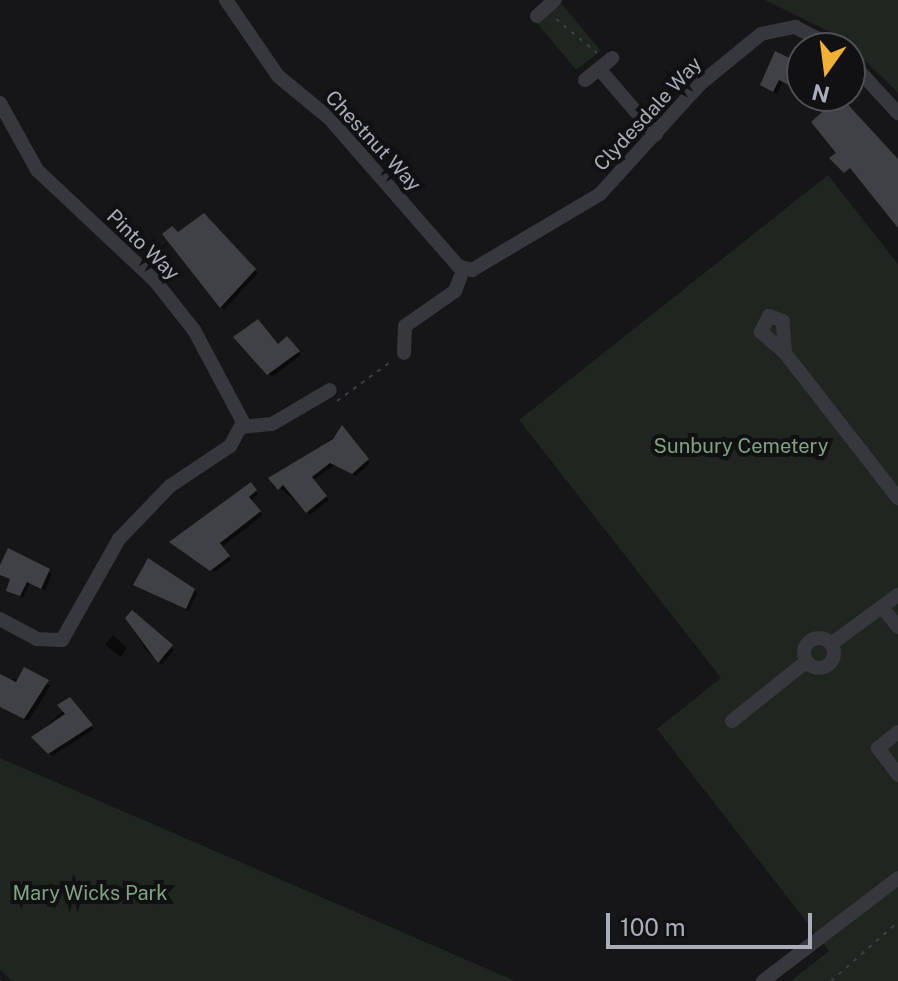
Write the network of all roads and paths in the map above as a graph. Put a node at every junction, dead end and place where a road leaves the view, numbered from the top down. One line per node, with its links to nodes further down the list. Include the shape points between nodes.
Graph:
1 (226, 0): 11 (street, Chestnut Way, via 278,76 329,118)
2 (546, 5): 5 (path, via 602,58 593,67)
3 (804, 32): 10 (street, Clydesdale Way, via 776,27 700,84)
4 (612, 58): 5 (street)
5 (601, 71): 7 (street); 10 (street)
6 (866, 78): 9 (street)
7 (585, 80)
8 (0, 103): 15 (street, Pinto Way, via 37,170 155,281 194,330)
9 (898, 113)
10 (656, 135): 11 (street, Clydesdale Way, via 600,194 487,267)
11 (464, 268): 12 (street, via 455,291 405,326)
12 (404, 353): 14 (path, via 360,379 339,404)
13 (785, 353): 16 (street)
14 (330, 390): 15 (street, via 272,424)
15 (242, 427): 19 (street, via 230,446 170,486 119,539 62,640 37,639)
16 (898, 498)
17 (898, 595): 18 (street)
18 (882, 607): 20 (street); 21 (street, via 831,644 826,666 807,661)
19 (0, 619)
20 (898, 627)
21 (732, 721)
22 (898, 732): 23 (street, via 878,748)
23 (898, 775)
24 (898, 878): 26 (street)
25 (898, 922): 27 (path)
26 (763, 981)
27 (831, 981)

